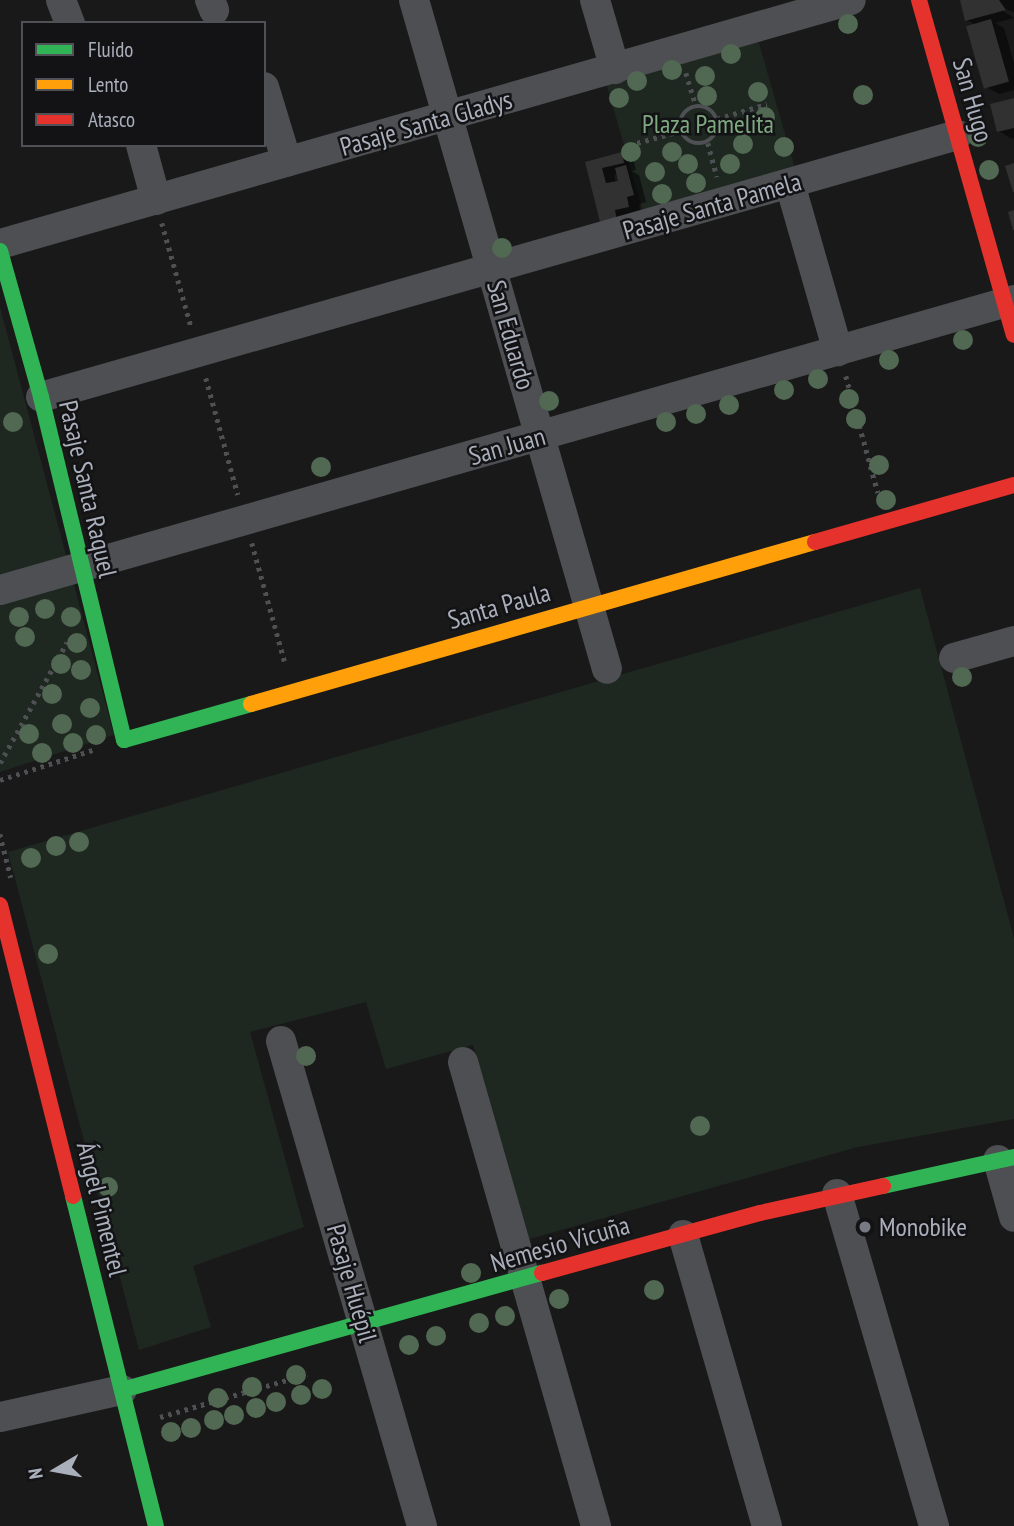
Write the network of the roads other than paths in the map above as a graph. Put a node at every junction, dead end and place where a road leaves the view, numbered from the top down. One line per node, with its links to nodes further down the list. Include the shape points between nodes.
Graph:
1 (61, 0): 6 (street)
2 (414, 0): 9 (street, San Eduardo)
3 (595, 0): 7 (street)
4 (851, 0): 7 (street, Pasaje Santa Gladys)
5 (919, 0): 10 (street, San Hugo)
6 (70, 21)
7 (615, 69): 9 (street, Pasaje Santa Gladys)
8 (266, 94): 12 (street)
9 (448, 116): 12 (street, Pasaje Santa Gladys); 17 (street, San Eduardo)
10 (957, 135): 13 (street, Pasaje Santa Pamela); 18 (street, San Hugo)
11 (142, 147): 14 (street)
12 (287, 162): 14 (street, Pasaje Santa Gladys)
13 (789, 184): 17 (street, Pasaje Santa Pamela); 20 (street)
14 (156, 200): 15 (street, Pasaje Santa Gladys)
15 (0, 244)
16 (0, 251): 21 (street, Pasaje Santa Raquel)
17 (479, 272): 21 (street, Pasaje Santa Pamela); 22 (street, San Eduardo)
18 (1009, 302): 19 (street, San Hugo); 20 (street, San Juan)
19 (1014, 335)
20 (838, 351): 22 (street, San Juan)
21 (41, 397): 24 (street, Pasaje Santa Raquel)
22 (540, 436): 24 (street, San Juan); 26 (street, San Eduardo)
23 (1014, 485): 26 (street, Santa Paula)
24 (81, 566): 25 (street, San Juan); 30 (street, Pasaje Santa Raquel)
25 (0, 590)
26 (589, 606): 29 (street, San Eduardo); 30 (street, Santa Paula)
27 (1014, 641): 28 (street)
28 (954, 658)
29 (607, 669)
30 (124, 740)
31 (0, 905): 40 (street, Ángel Pimentel)
32 (281, 1041): 39 (street, Pasaje Huépil)
33 (463, 1062): 38 (street)
34 (1006, 1158): 35 (street, Nemesio Vicuña); 36 (street)
35 (837, 1194): 37 (street, Nemesio Vicuña); 46 (street)
36 (1014, 1217)
37 (683, 1234): 38 (street, Nemesio Vicuña); 45 (street)
38 (526, 1279): 39 (street, Nemesio Vicuña); 44 (street)
39 (364, 1325): 40 (street, Nemesio Vicuña); 43 (street, Pasaje Huépil)
40 (122, 1390): 41 (street); 42 (street, Ángel Pimentel)
41 (0, 1417)
42 (156, 1526)
43 (422, 1526)
44 (596, 1526)
45 (767, 1526)
46 (934, 1526)

